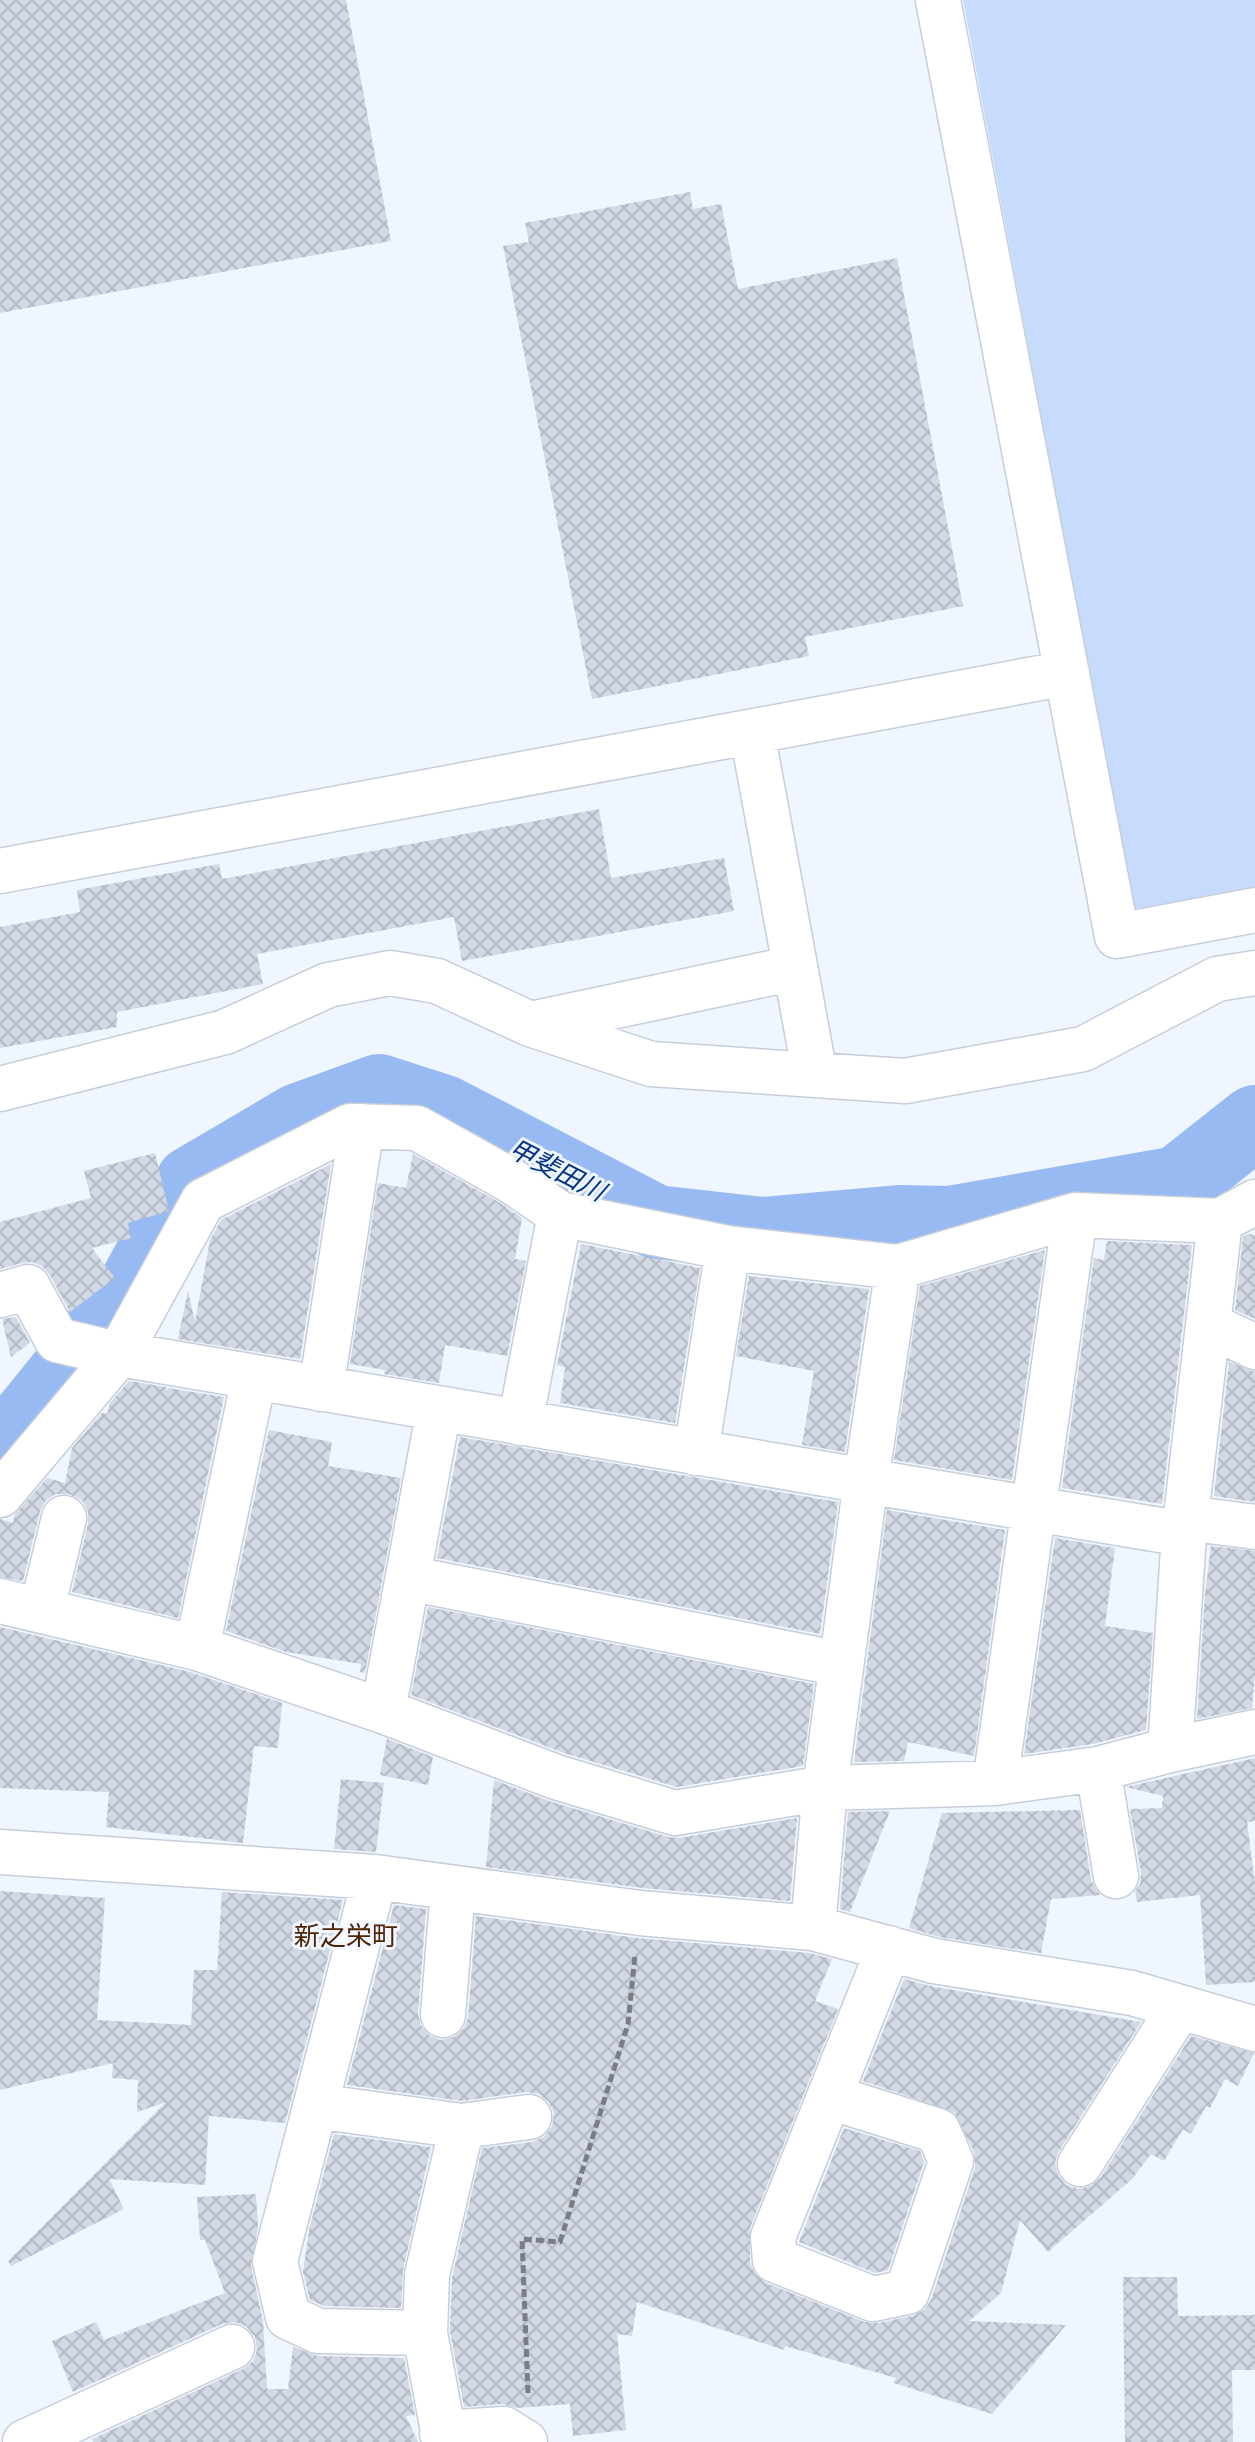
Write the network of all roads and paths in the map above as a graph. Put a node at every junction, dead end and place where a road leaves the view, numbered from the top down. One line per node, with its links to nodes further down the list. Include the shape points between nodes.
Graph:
1 (938, 0): 2 (street)
2 (1067, 673): 3 (street); 5 (street, via 1117,936)
3 (752, 732): 4 (street); 6 (street)
4 (0, 871)
5 (1255, 910)
6 (795, 968): 8 (street); 9 (street)
7 (1255, 973): 9 (street, via 1217,979 1083,1049 905,1081)
8 (530, 1024): 9 (street, via 651,1064); 10 (street, via 437,981 390,973 328,985 225,1032)
9 (815, 1075)
10 (0, 1089)
11 (362, 1126): 13 (street, via 417,1128); 20 (street, via 350,1126 203,1201); 22 (street)
12 (1237, 1212): 14 (street); 18 (street)
13 (560, 1214): 15 (street); 24 (street)
14 (1075, 1215): 16 (street); 28 (street)
15 (728, 1248): 16 (street); 25 (street)
16 (898, 1267): 26 (street)
17 (0, 1295): 20 (street, via 28,1287 57,1340)
18 (1209, 1325): 19 (street); 30 (street)
19 (1255, 1347)
20 (114, 1353): 21 (street); 27 (street)
21 (254, 1378): 22 (street); 35 (street)
22 (321, 1389): 23 (street)
23 (439, 1409): 24 (street); 32 (street)
24 (520, 1423): 25 (street)
25 (696, 1453): 26 (street)
26 (866, 1481): 28 (street); 36 (street)
27 (0, 1495)
28 (1034, 1509): 30 (street); 41 (street)
29 (64, 1518): 34 (street)
30 (1185, 1526): 31 (street); 39 (street)
31 (1255, 1527)
32 (408, 1578): 36 (street); 37 (street)
33 (0, 1601): 34 (street)
34 (42, 1609): 35 (street)
35 (197, 1648): 37 (street)
36 (841, 1664): 42 (street)
37 (383, 1711): 42 (street, via 556,1777 675,1813)
38 (1255, 1732): 39 (street)
39 (1170, 1750): 40 (street)
40 (1098, 1769): 41 (street); 44 (street)
41 (995, 1783): 42 (street)
42 (825, 1788): 47 (street)
43 (0, 1852): 45 (street)
44 (1116, 1876)
45 (375, 1877): 46 (street); 54 (street)
46 (453, 1888): 47 (street, via 640,1913); 51 (street)
47 (813, 1928): 49 (street)
48 (636, 1947): 60 (path, via 628,2024 560,2242 522,2239)
49 (889, 1948): 50 (street, via 934,1961 1132,1993); 53 (street)
50 (1180, 2007): 52 (street); 57 (street)
51 (443, 2015)
52 (1255, 2029)
53 (830, 2097): 53 (street, via 773,2237 775,2260 873,2299 907,2292 951,2161 938,2131)
54 (315, 2106): 56 (street); 58 (street, via 275,2261 288,2317 318,2331)
55 (529, 2117): 56 (street)
56 (462, 2126): 58 (street, via 427,2275)
57 (1080, 2164)
58 (425, 2333): 61 (street)
59 (232, 2347): 62 (street)
60 (527, 2422): 61 (street)
61 (444, 2438)
62 (25, 2442)

